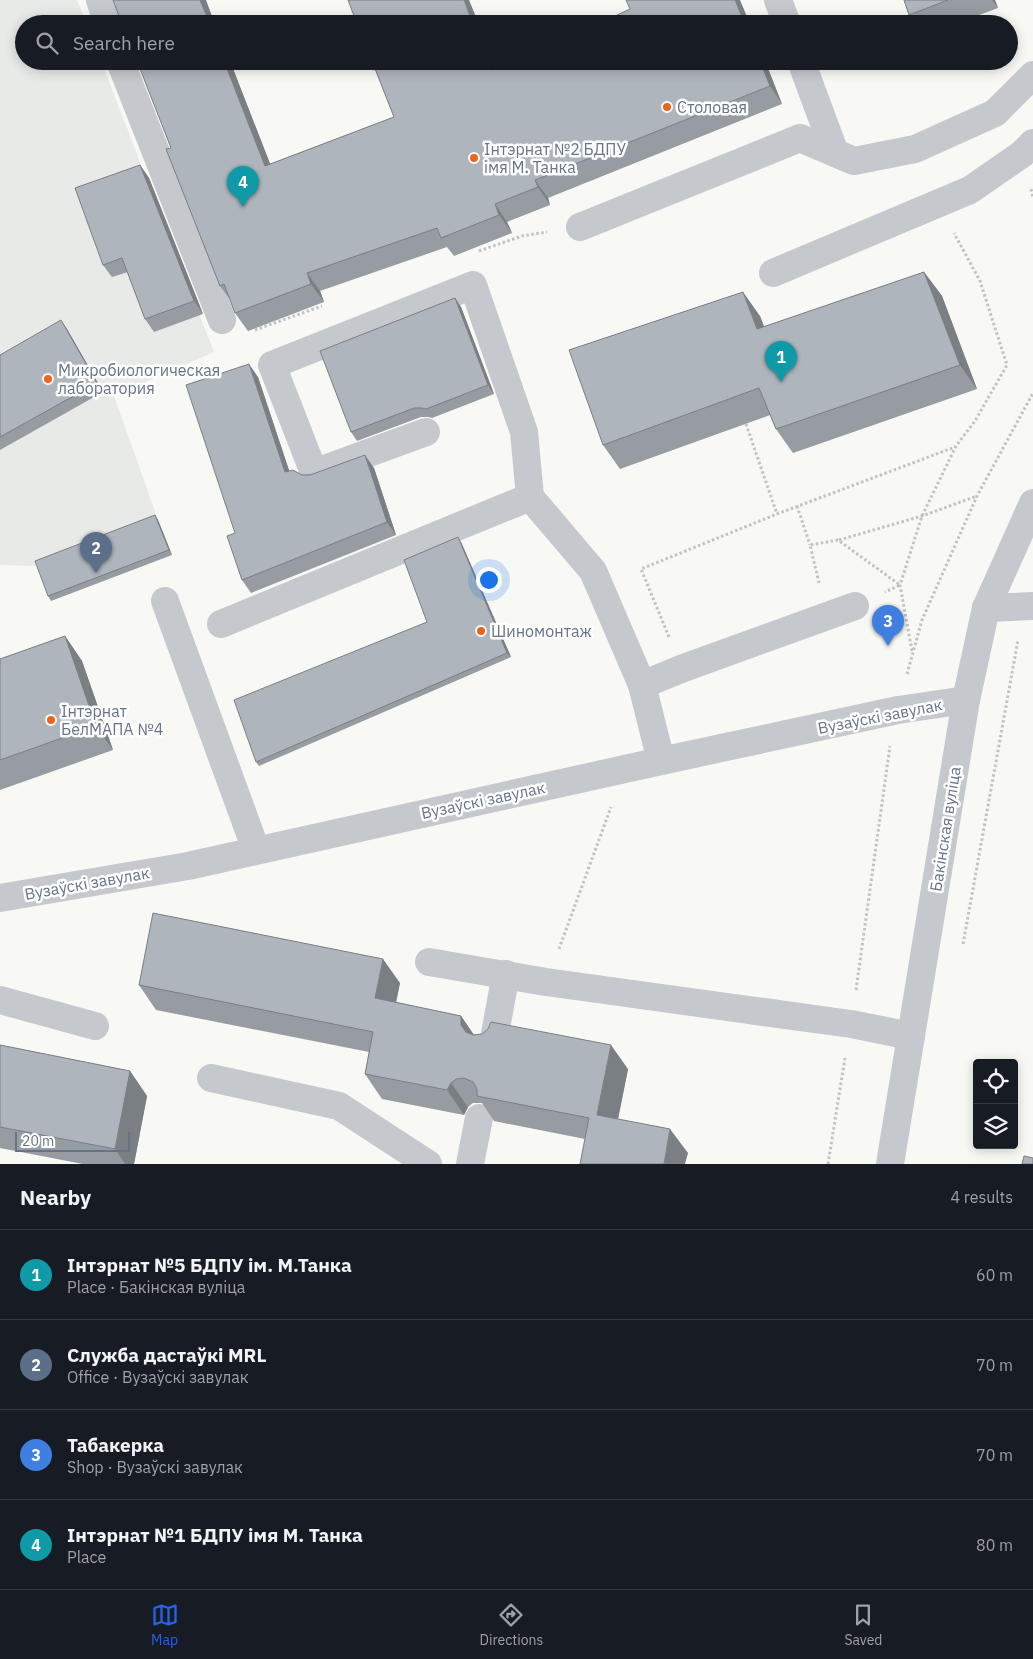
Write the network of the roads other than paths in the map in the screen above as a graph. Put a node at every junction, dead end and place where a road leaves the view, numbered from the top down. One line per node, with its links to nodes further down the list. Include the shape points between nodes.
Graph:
1 (100, 0): 3 (street)
2 (778, 0): 4 (street)
3 (105, 15)
4 (783, 15)
5 (124, 70): 12 (street)
6 (803, 70): 9 (street)
7 (1033, 75): 9 (street, via 995,113 916,149 854,161)
8 (1033, 143): 11 (street, via 970,190)
9 (835, 153): 10 (street, via 800,138)
10 (580, 227)
11 (773, 273)
12 (222, 320)
13 (426, 432): 14 (street, via 314,473 272,365 473,285 524,432)
14 (530, 498): 20 (street); 21 (street, via 593,571)
15 (1033, 503): 19 (street, Бакінская вуліца)
16 (165, 602): 24 (street)
17 (855, 606): 21 (street)
18 (1029, 606): 19 (street)
19 (986, 608): 22 (street, Бакінская вуліца)
20 (221, 624)
21 (642, 685): 23 (street)
22 (966, 700): 23 (street, Вузаўскі завулак, via 898,710); 30 (street, Бакінская вуліца)
23 (661, 761): 24 (street, Вузаўскі завулак)
24 (256, 850): 25 (street, Вузаўскі завулак, via 188,866)
25 (0, 898)
26 (429, 962): 27 (street)
27 (506, 974): 30 (street, via 851,1024); 31 (street)
28 (0, 1000): 29 (street)
29 (94, 1026)
30 (911, 1036): 36 (street, Бакінская вуліца)
31 (493, 1044)
32 (211, 1078): 34 (street, via 339,1106)
33 (479, 1118): 35 (street)
34 (428, 1164)
35 (470, 1164)
36 (890, 1164)

